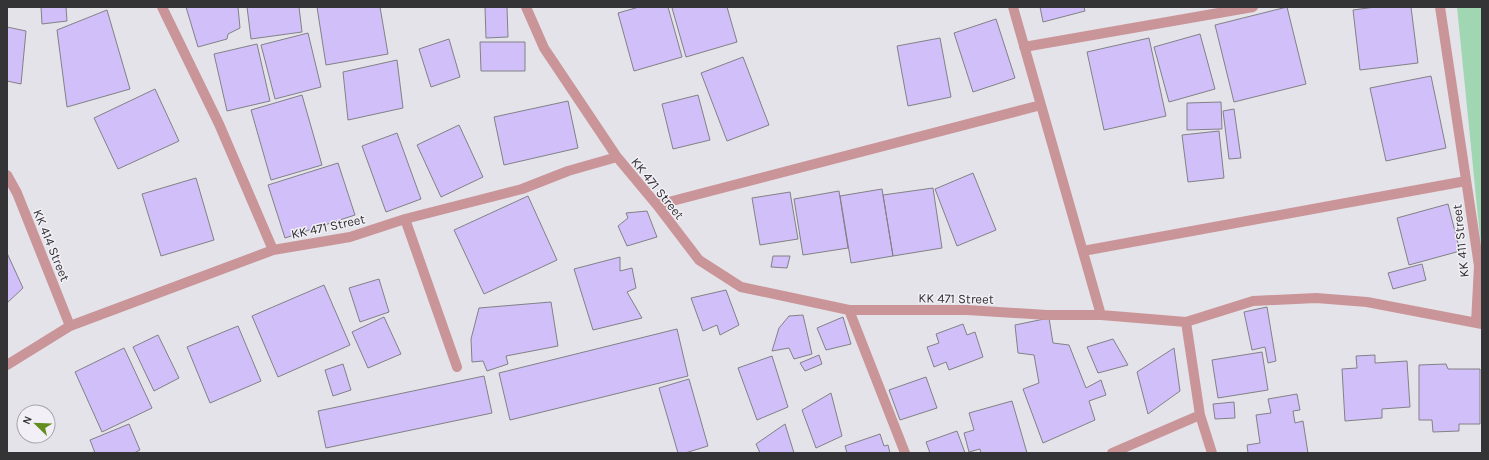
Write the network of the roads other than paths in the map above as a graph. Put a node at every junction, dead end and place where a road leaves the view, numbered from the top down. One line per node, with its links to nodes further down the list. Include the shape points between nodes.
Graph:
1 (162, 7): 13 (street, via 219,124)
2 (526, 7): 8 (street, via 544,48)
3 (1013, 7): 6 (street)
4 (1253, 7): 6 (street)
5 (1440, 7): 10 (street, KK 411 Street)
6 (1024, 47): 7 (street)
7 (1041, 106): 11 (street); 14 (street)
8 (616, 158): 11 (street, KK 471 Street); 12 (street, KK 471 Street, via 568,171 522,188)
9 (7, 175): 19 (street, KK 414 Street, via 17,193)
10 (1466, 181): 14 (street); 18 (street, KK 411 Street, via 1478,266)
11 (657, 205): 15 (street, KK 471 Street, via 699,260 741,287)
12 (405, 219): 13 (street, KK 471 Street, via 350,237); 21 (street)
13 (273, 250): 19 (street, KK 471 Street)
14 (1083, 251): 16 (street)
15 (849, 310): 16 (street, KK 471 Street, via 967,310); 23 (street)
16 (1101, 316): 17 (street, KK 471 Street)
17 (1186, 322): 18 (street, via 1253,301 1316,298 1367,302); 22 (street)
18 (1479, 324)
19 (70, 326): 20 (street, KK 471 Street)
20 (7, 365)
21 (457, 367)
22 (1200, 416): 24 (street); 25 (street)
23 (905, 453)
24 (1112, 453)
25 (1212, 453)

